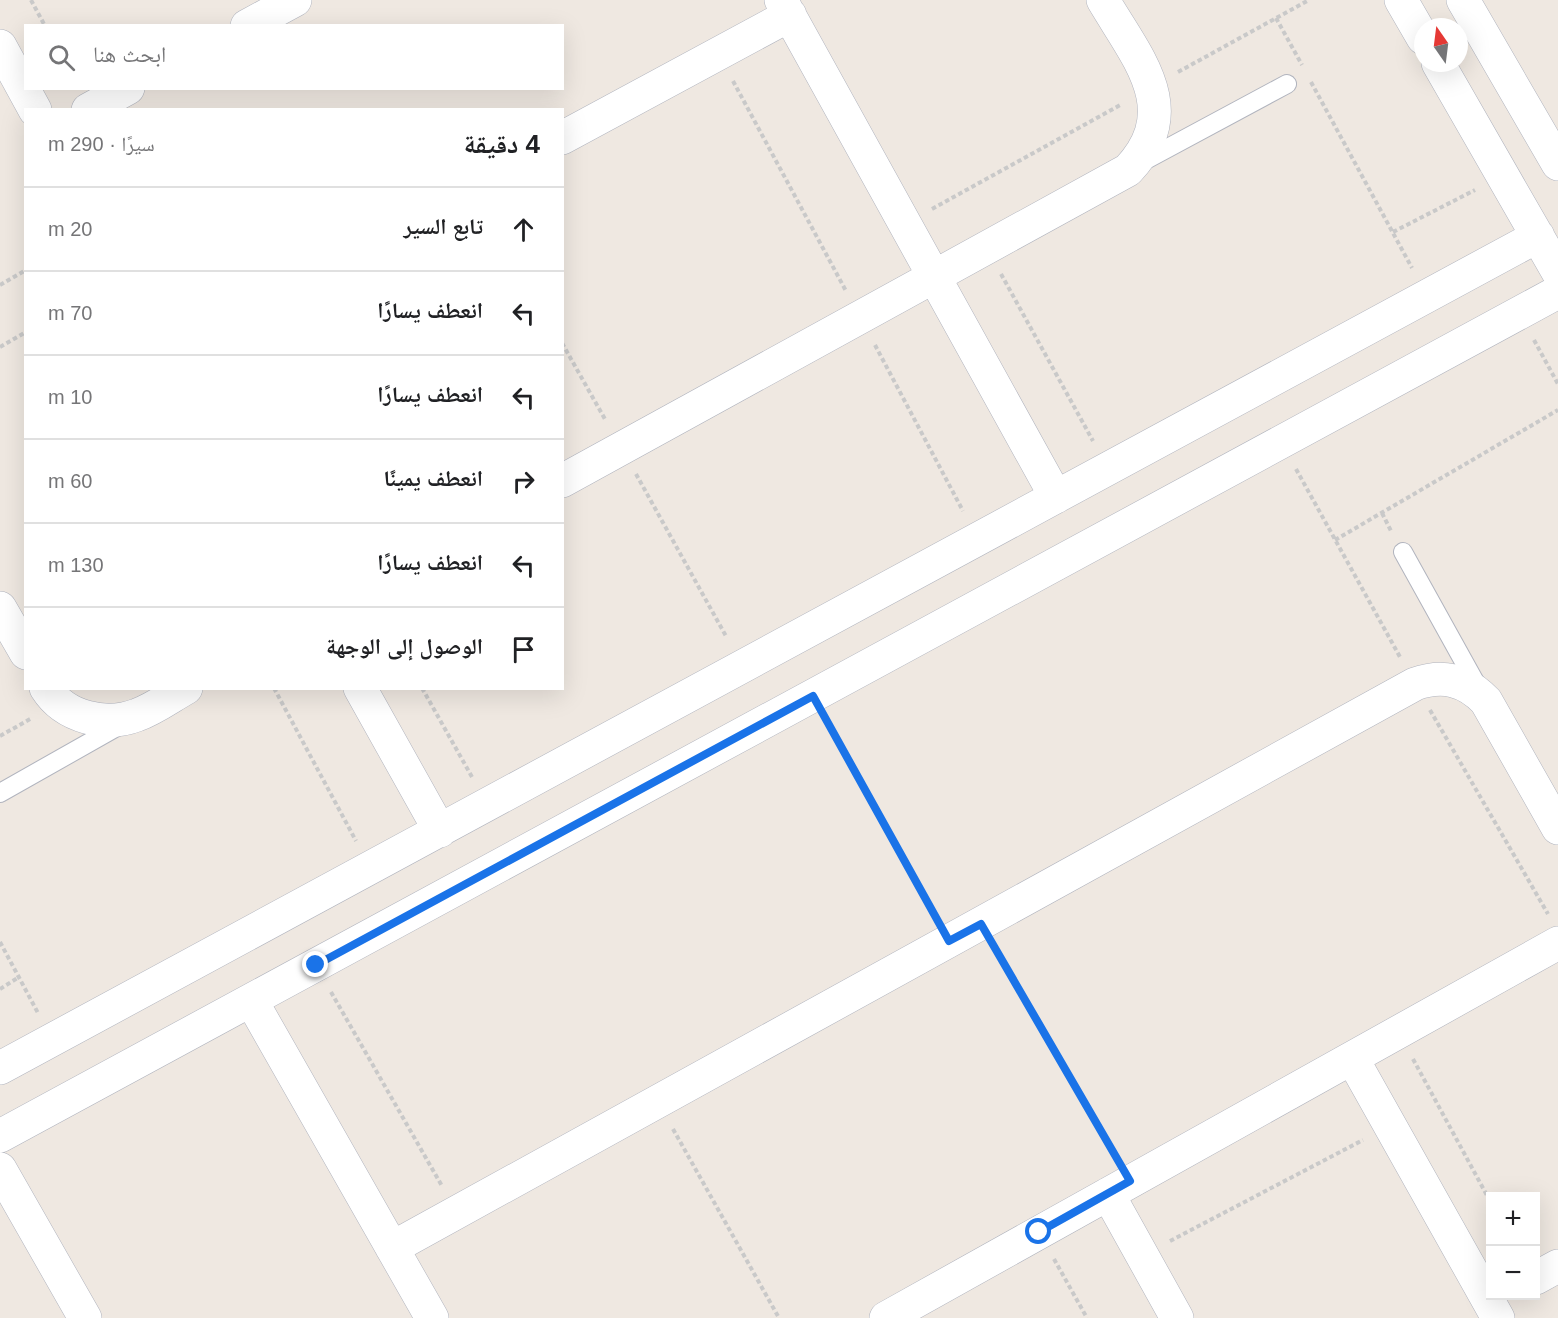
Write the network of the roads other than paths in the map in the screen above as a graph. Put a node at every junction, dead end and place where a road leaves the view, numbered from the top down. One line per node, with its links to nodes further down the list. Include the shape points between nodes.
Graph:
1 (295, 0): 7 (street)
2 (1103, 0): 18 (street, via 1152,87 1155,122 1150,140)
3 (1401, 0): 6 (street)
4 (1463, 0): 17 (street)
5 (786, 7): 16 (street); 21 (street)
6 (1414, 22)
7 (251, 24)
8 (0, 46): 12 (street)
9 (1443, 72): 19 (street)
10 (1287, 84): 18 (lane)
11 (24, 90): 14 (street)
12 (24, 90)
13 (124, 90): 15 (street)
14 (34, 108)
15 (92, 108)
16 (564, 137)
17 (1558, 164)
18 (1128, 170): 21 (street)
19 (1538, 236): 20 (street); 24 (street)
20 (1558, 272)
21 (934, 276): 23 (street); 24 (street)
22 (1558, 292): 37 (street)
23 (564, 480)
24 (1056, 497): 35 (street)
25 (1403, 552): 31 (lane)
26 (0, 608): 27 (street)
27 (24, 650)
28 (48, 690): 32 (street, via 59,704 89,718 123,719)
29 (183, 690): 32 (street)
30 (361, 690): 35 (street)
31 (1486, 701): 34 (street); 43 (street, via 1454,680 1415,684)
32 (139, 715): 33 (lane)
33 (0, 793)
34 (1558, 828)
35 (440, 831): 39 (street)
36 (1558, 942): 38 (street)
37 (250, 1000): 40 (street); 43 (street)
38 (1352, 1058): 42 (street); 46 (street)
39 (0, 1068)
40 (0, 1136)
41 (0, 1169): 47 (street)
42 (1119, 1188): 49 (street); 50 (street, via 1142,1256)
43 (392, 1248): 48 (street)
44 (1558, 1266): 45 (street)
45 (1540, 1276)
46 (1497, 1306)
47 (85, 1318)
48 (432, 1318)
49 (886, 1318)
50 (1177, 1318)

